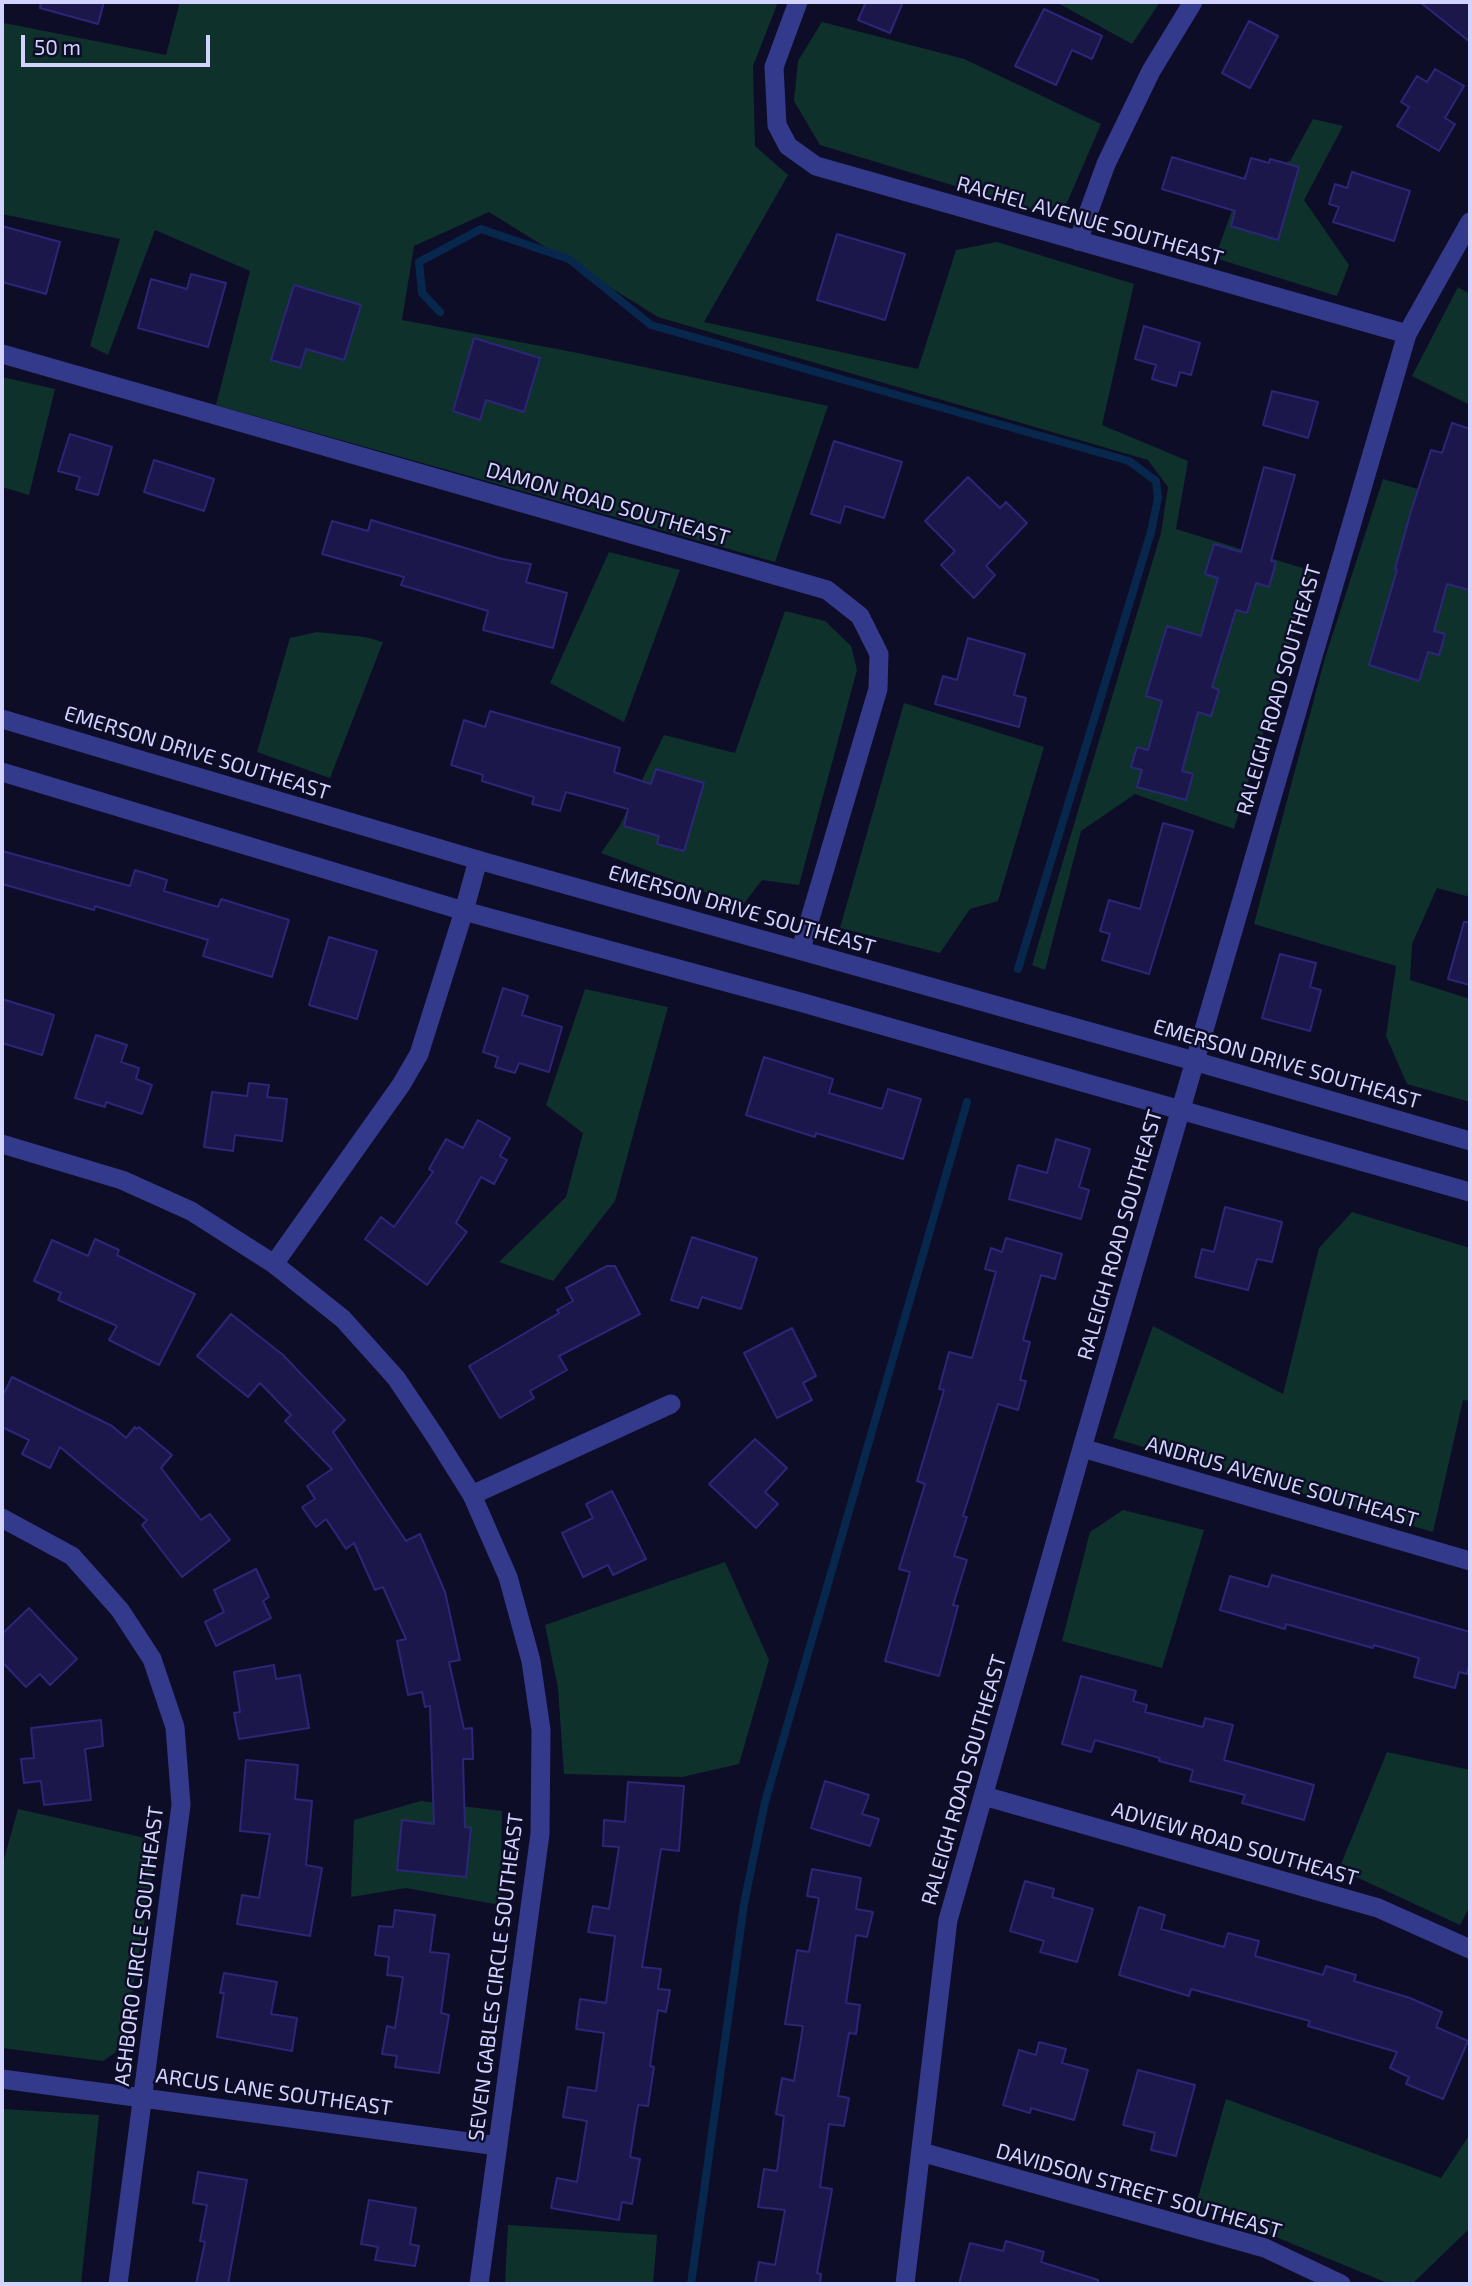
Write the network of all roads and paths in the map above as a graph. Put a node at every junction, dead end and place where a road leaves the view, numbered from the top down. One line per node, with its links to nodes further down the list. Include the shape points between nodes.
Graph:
1 (798, 2): 4 (street, RACHEL AVENUE SOUTHEAST, via 774,67 777,125 788,146 816,166)
2 (1193, 2): 4 (street, via 1151,71 1106,164)
3 (1470, 222): 5 (street, RALEIGH ROAD SOUTHEAST)
4 (1078, 241): 5 (street, RACHEL AVENUE SOUTHEAST)
5 (1407, 334): 12 (street, RALEIGH ROAD SOUTHEAST)
6 (2, 355): 11 (street, DAMON ROAD SOUTHEAST, via 827,590 860,616 879,654 878,688)
7 (2, 719): 9 (street, EMERSON DRIVE SOUTHEAST)
8 (2, 772): 10 (street)
9 (478, 860): 10 (street); 11 (street, EMERSON DRIVE SOUTHEAST)
10 (464, 911): 13 (street); 17 (street, via 419,1054)
11 (801, 949): 12 (street, EMERSON DRIVE SOUTHEAST)
12 (1194, 1061): 13 (street, RALEIGH ROAD SOUTHEAST); 14 (street, EMERSON DRIVE SOUTHEAST)
13 (1180, 1109): 16 (street); 19 (street, RALEIGH ROAD SOUTHEAST)
14 (1470, 1141)
15 (3, 1150): 17 (street, SEVEN GABLES CIRCLE SOUTHEAST, via 122,1180 191,1211)
16 (1470, 1192)
17 (274, 1264): 20 (street, SEVEN GABLES CIRCLE SOUTHEAST, via 343,1320 396,1378)
18 (671, 1405): 20 (street)
19 (1082, 1448): 22 (street, ANDRUS AVENUE SOUTHEAST); 23 (street, RALEIGH ROAD SOUTHEAST)
20 (472, 1495): 27 (street, SEVEN GABLES CIRCLE SOUTHEAST, via 508,1577 531,1661 541,1730 540,1834)
21 (2, 1518): 26 (street, ASHBORO CIRCLE SOUTHEAST, via 72,1556 120,1609 152,1659 175,1727 181,1805)
22 (1470, 1561)
23 (984, 1796): 24 (street, ADVIEW ROAD SOUTHEAST, via 1378,1908); 28 (street, RALEIGH ROAD SOUTHEAST, via 948,1920)
24 (1470, 1949)
25 (2, 2079): 26 (street, ARCUS LANE SOUTHEAST)
26 (142, 2097): 27 (street, ARCUS LANE SOUTHEAST); 29 (street, ASHBORO CIRCLE SOUTHEAST)
27 (498, 2146): 30 (street, SEVEN GABLES CIRCLE SOUTHEAST)
28 (921, 2152): 31 (street, RALEIGH ROAD SOUTHEAST); 32 (street, DAVIDSON STREET SOUTHEAST, via 1265,2248)
29 (118, 2284)
30 (479, 2284)
31 (905, 2284)
32 (1341, 2284)

